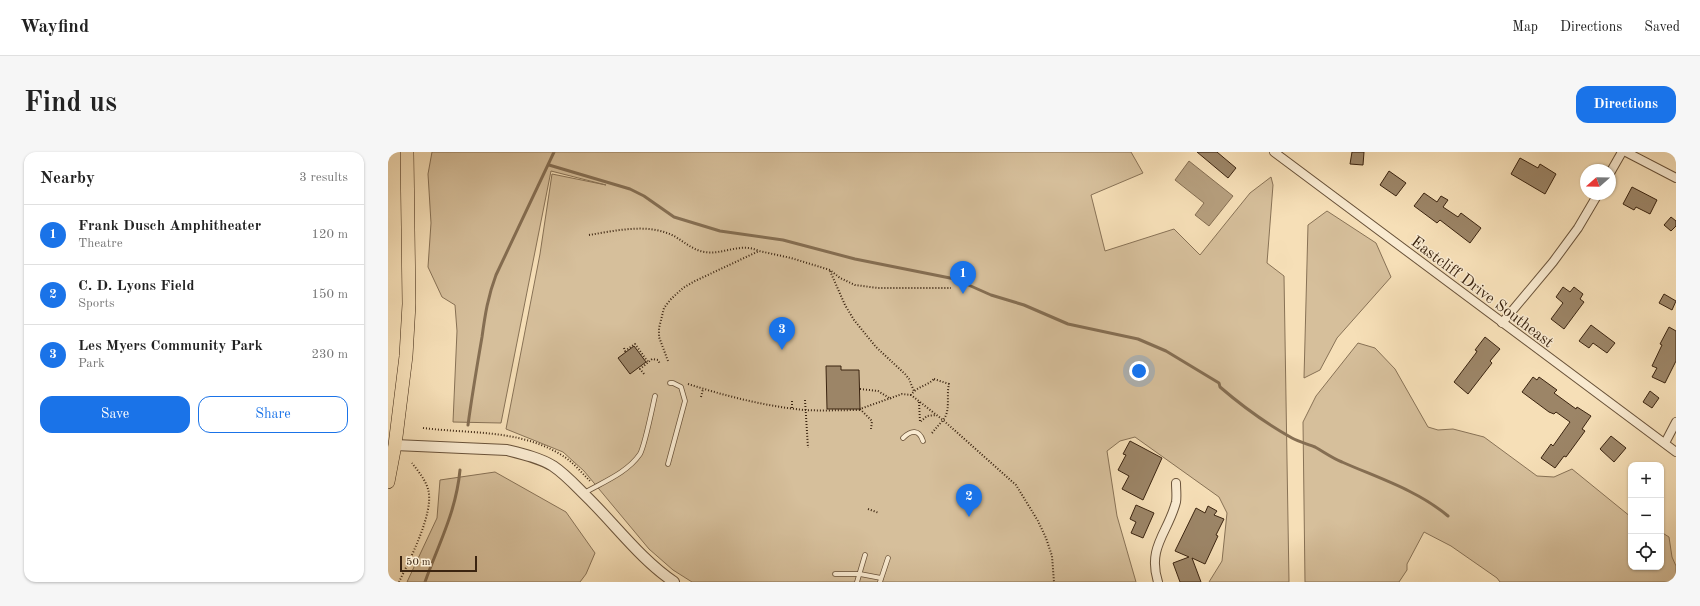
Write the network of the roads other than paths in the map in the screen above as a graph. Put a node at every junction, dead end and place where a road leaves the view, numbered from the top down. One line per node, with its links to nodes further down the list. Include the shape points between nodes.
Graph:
1 (407, 152): 15 (main road, via 406,356)
2 (1274, 152): 8 (street, Eastcliff Drive Southeast)
3 (1622, 152): 5 (street)
4 (1626, 152): 6 (street)
5 (1615, 164)
6 (1676, 178)
7 (1594, 200): 8 (street, via 1553,262)
8 (1502, 323): 14 (street, Eastcliff Drive Southeast)
9 (670, 383): 17 (lane, via 681,386 685,401)
10 (655, 396): 20 (lane, via 641,452 622,471)
11 (1676, 422): 14 (street)
12 (903, 438): 13 (lane, via 911,432 917,432)
13 (923, 441)
14 (1665, 444): 16 (street, Eastcliff Drive Southeast)
15 (392, 445): 18 (main road); 20 (street, via 508,450 553,466)
16 (1676, 452)
17 (668, 464)
18 (388, 482)
19 (1176, 483): 28 (street, via 1176,500 1154,555)
20 (583, 493): 26 (street, via 646,560)
21 (865, 555): 24 (lane)
22 (888, 558): 25 (lane)
23 (835, 574): 24 (lane)
24 (860, 574): 25 (lane); 27 (lane)
25 (880, 580)
26 (674, 582)
27 (857, 582)
28 (1158, 582)

